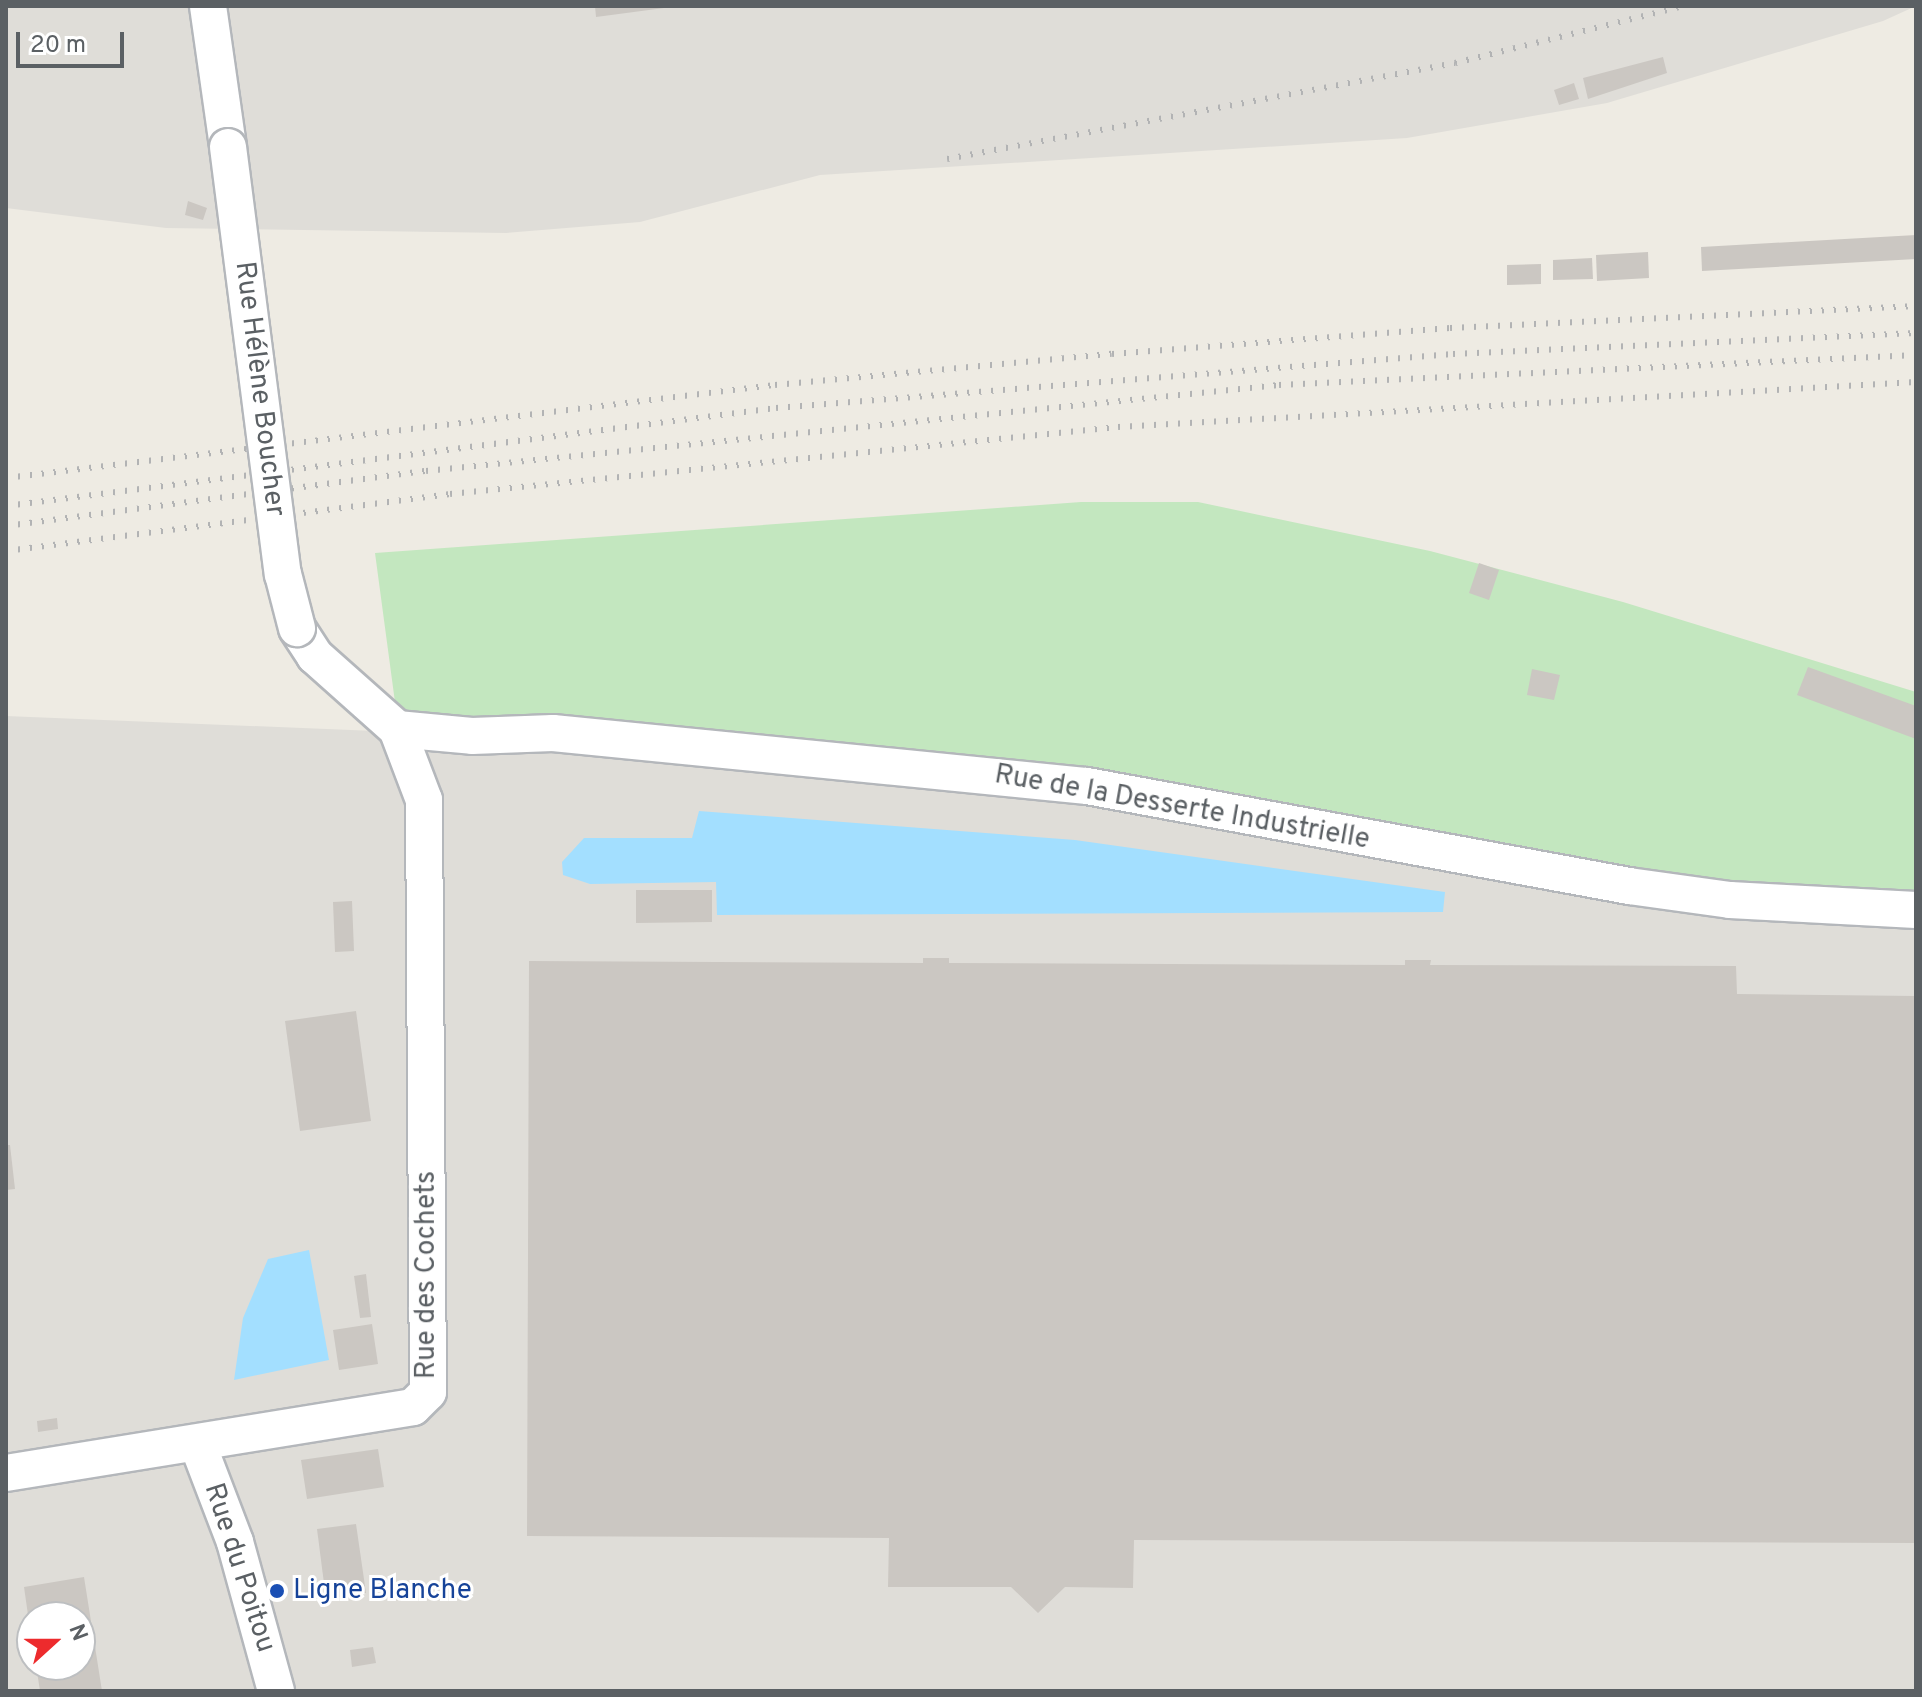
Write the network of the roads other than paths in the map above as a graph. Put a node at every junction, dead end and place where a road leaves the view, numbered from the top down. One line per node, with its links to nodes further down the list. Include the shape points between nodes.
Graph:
1 (208, 6): 2 (street, Rue Hélène Boucher, bridge, via 283,574 297,628 315,656)
2 (397, 729): 3 (street, Rue de la Desserte Industrielle, via 472,736 553,733 1072,784 1629,886 1730,900); 4 (street, Rue des Cochets, via 424,800 428,1392 413,1407)
3 (1916, 910)
4 (198, 1445): 5 (street, Rue des Cochets); 6 (street, Rue du Poitou, via 235,1542)
5 (6, 1473)
6 (276, 1691)

